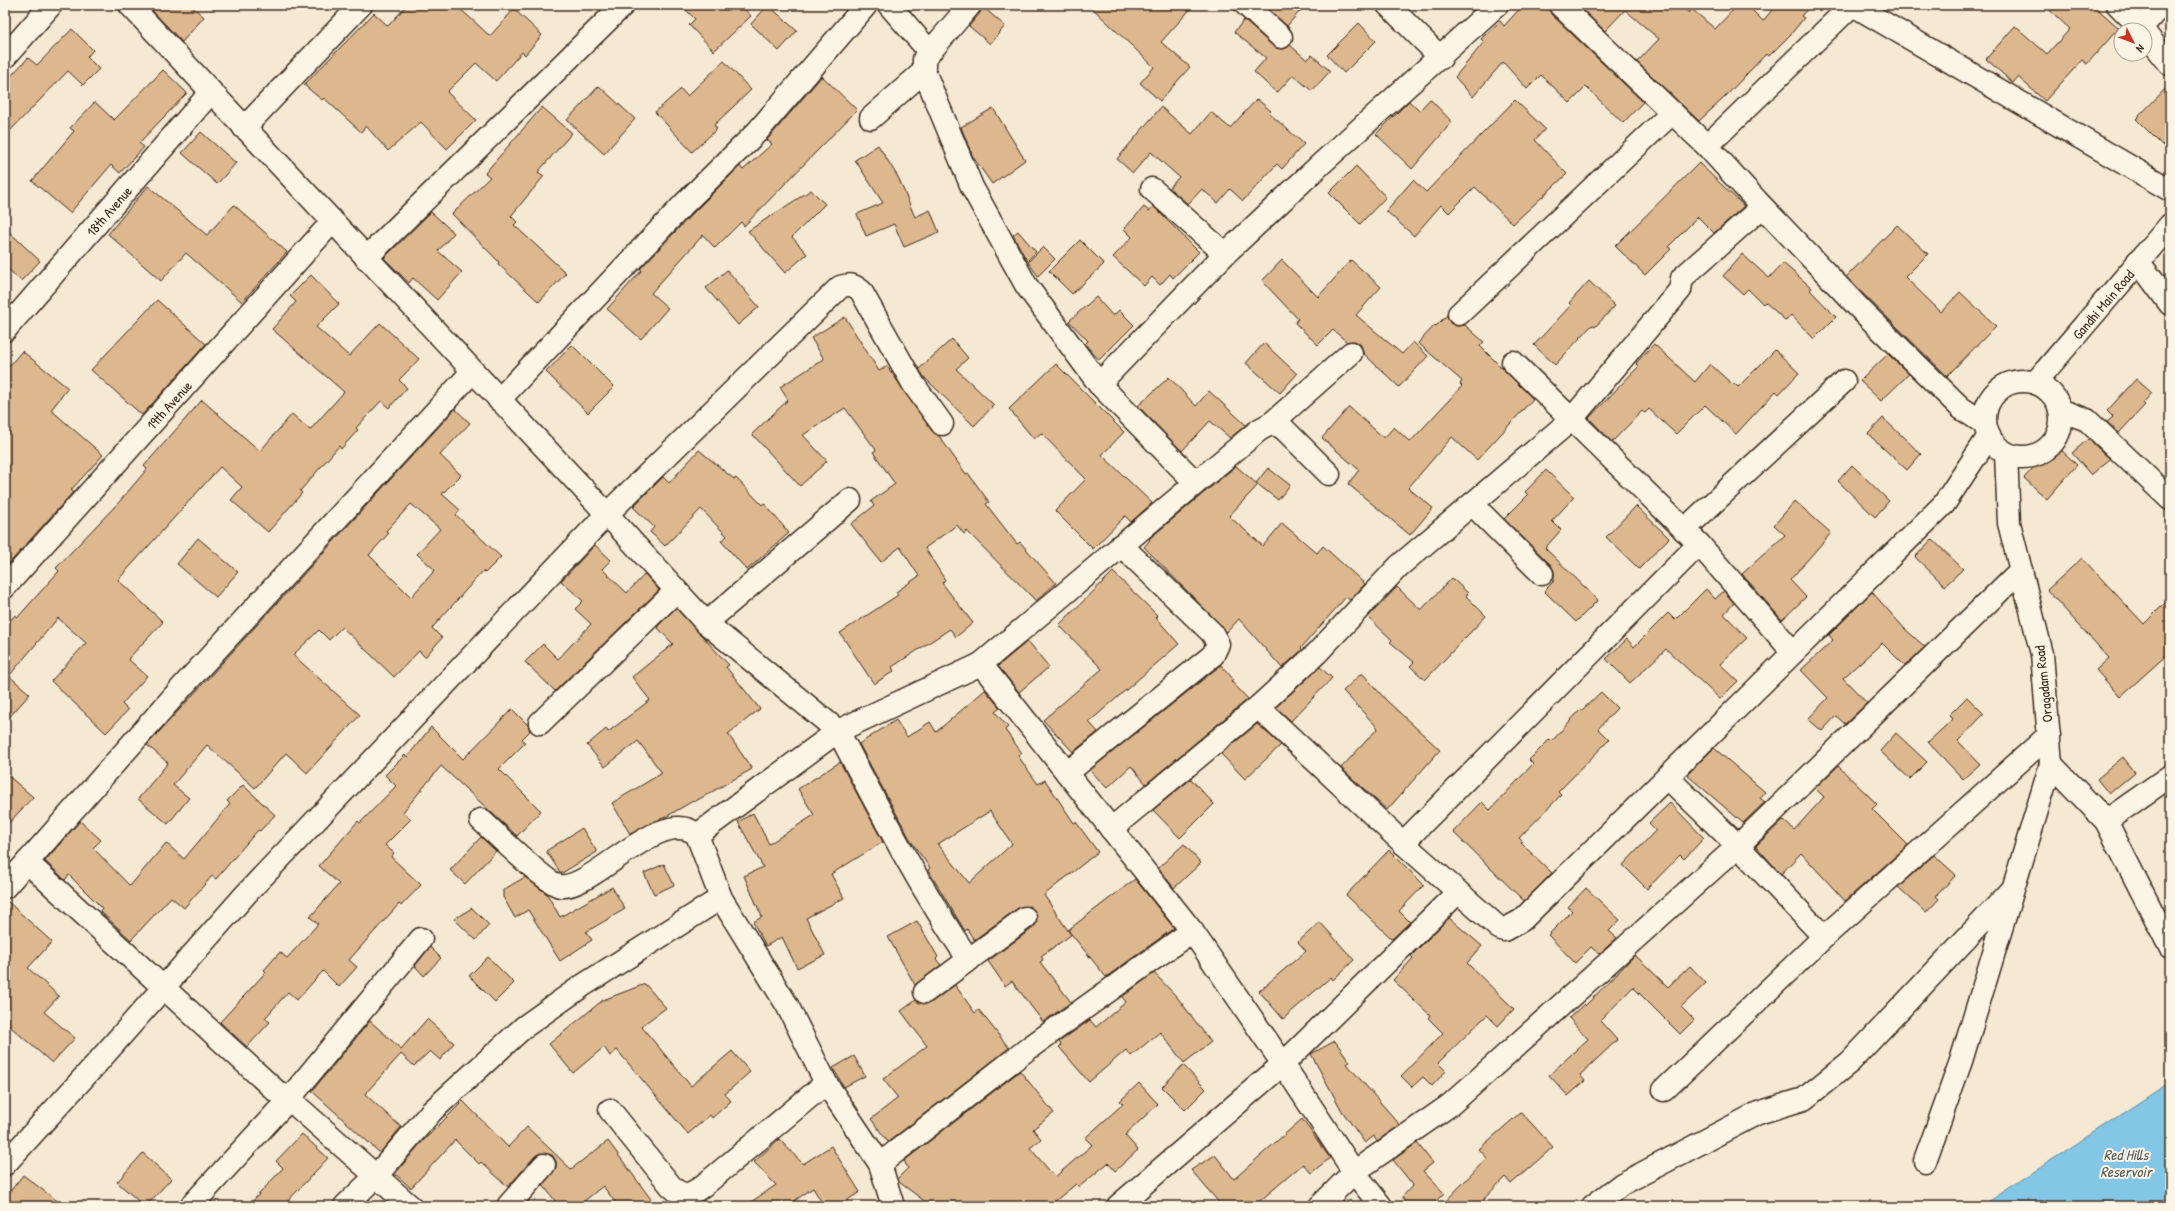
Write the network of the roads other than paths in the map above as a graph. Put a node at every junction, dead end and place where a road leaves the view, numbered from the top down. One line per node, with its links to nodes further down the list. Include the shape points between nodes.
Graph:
1 (52, 5): 19 (street)
2 (130, 5): 23 (street)
3 (361, 5): 26 (street)
4 (623, 5): 34 (street)
5 (866, 5): 45 (street, via 757,132 682,205)
6 (889, 5): 21 (street)
7 (970, 5): 21 (street)
8 (1246, 5): 17 (street)
9 (1388, 5): 20 (street)
10 (1497, 5): 20 (street)
11 (1560, 5): 24 (street)
12 (1852, 5): 27 (street); 29 (street)
13 (2118, 5): 15 (street)
14 (2160, 5): 16 (street)
15 (2135, 22)
16 (2148, 22)
17 (1281, 37)
18 (2153, 43): 22 (street)
19 (5, 57)
20 (1441, 58): 33 (street, via 1321,164)
21 (927, 61): 25 (street); 44 (street, via 972,187 996,233 1026,285)
22 (2170, 64)
23 (211, 92): 26 (street); 38 (street, 18th Avenue)
24 (1672, 113): 27 (street); 37 (street)
25 (871, 118)
26 (244, 128): 31 (street)
27 (1707, 146): 30 (street)
28 (1152, 189): 33 (street)
29 (2170, 190)
30 (1762, 207): 47 (street, via 1682,278 1680,290); 50 (street, via 1863,312)
31 (332, 222): 34 (street); 62 (street, 19th Avenue)
32 (2170, 225): 35 (street, Gandhi Main Road)
33 (1225, 254): 44 (street)
34 (366, 258): 41 (street)
35 (2138, 261): 36 (street); 43 (street, Gandhi Main Road)
36 (2170, 304)
37 (1459, 314)
38 (5, 330)
39 (1350, 353): 48 (street)
40 (1513, 362): 47 (street)
41 (472, 372): 45 (street); 81 (street, via 183,686)
42 (1844, 381): 58 (street)
43 (2035, 383): 46 (street, via 2051,393); 50 (street, via 2022,381 1999,390 1988,406)
44 (1099, 384): 53 (street)
45 (498, 400): 57 (street)
46 (2060, 410): 51 (street, via 2061,423 2058,435 2051,445 2030,457); 54 (street, via 2087,420)
47 (1571, 420): 56 (street); 58 (street)
48 (1272, 423): 52 (street, via 1283,428); 53 (street, via 1259,430)
49 (942, 424): 57 (street, via 914,385 861,291 849,284 840,288)
50 (1987, 430): 51 (street, via 1996,446); 65 (street, via 1944,504)
51 (2006, 454): 60 (street, Oragadam Road, via 2009,523)
52 (1329, 474)
53 (1196, 482): 59 (street)
54 (2170, 498)
55 (850, 500): 64 (street)
56 (1472, 504): 61 (street); 67 (street, via 1399,566 1316,654)
57 (607, 514): 63 (street); 92 (street, via 246,894)
58 (1692, 537): 65 (street); 79 (street)
59 (1121, 545): 66 (street); 72 (street, via 1212,634 1218,644 1217,650)
60 (2021, 570): 70 (street, Oragadam Road, via 2042,654); 80 (street)
61 (1542, 574)
62 (5, 587)
63 (676, 591): 64 (street); 68 (street)
64 (706, 623): 69 (street)
65 (1793, 652): 74 (street)
66 (981, 664): 69 (street); 72 (street)
67 (1258, 707): 77 (street); 79 (street)
68 (540, 723)
69 (838, 731): 78 (street); 91 (street, via 893,837)
70 (2049, 735): 71 (street, Oragadam Road); 88 (street)
71 (2052, 764): 76 (street); 83 (street, Oragadam Road)
72 (1067, 772): 77 (street)
73 (2170, 776): 76 (street)
74 (1667, 777): 80 (street); 84 (street, via 1516,925 1504,930 1499,928)
75 (481, 820): 78 (street, via 530,865 553,884 560,886 582,880 622,853 660,833 681,827 690,829)
76 (2106, 821): 90 (street)
77 (1110, 829): 87 (street)
78 (697, 835): 85 (street)
79 (1403, 843): 84 (street)
80 (1738, 846): 88 (street); 103 (street, via 1450,1105)
81 (27, 862): 82 (street); 92 (street)
82 (5, 887)
83 (2014, 888): 99 (street, Oragadam Road, via 1961,1062); 113 (street, via 1850,1062 1804,1099 1758,1113 1622,1184)
84 (1458, 892): 94 (street)
85 (721, 898): 95 (street, via 787,1005); 104 (street, via 582,986 524,1027 432,1111)
86 (1025, 918): 91 (street)
87 (1192, 931): 94 (street); 101 (street, via 1030,1048)
88 (1824, 937): 96 (street)
89 (421, 940): 97 (street)
90 (2170, 947)
91 (969, 960): 93 (street)
92 (164, 988): 97 (street, via 276,1091); 100 (street)
93 (924, 992)
94 (1283, 1064): 103 (street); 110 (street)
95 (826, 1083): 98 (street, via 705,1184 689,1194 681,1194 671,1186); 101 (street)
96 (1664, 1090)
97 (289, 1099): 104 (street); 105 (street)
98 (610, 1110)
99 (1925, 1161)
100 (5, 1164)
101 (880, 1164): 109 (street)
102 (544, 1165): 108 (street)
103 (1354, 1172): 111 (street); 112 (street)
104 (376, 1176): 106 (street); 107 (street)
105 (191, 1206)
106 (345, 1206)
107 (410, 1206)
108 (508, 1206)
109 (893, 1206)
110 (1118, 1206)
111 (1320, 1206)
112 (1381, 1206)
113 (1593, 1206)

